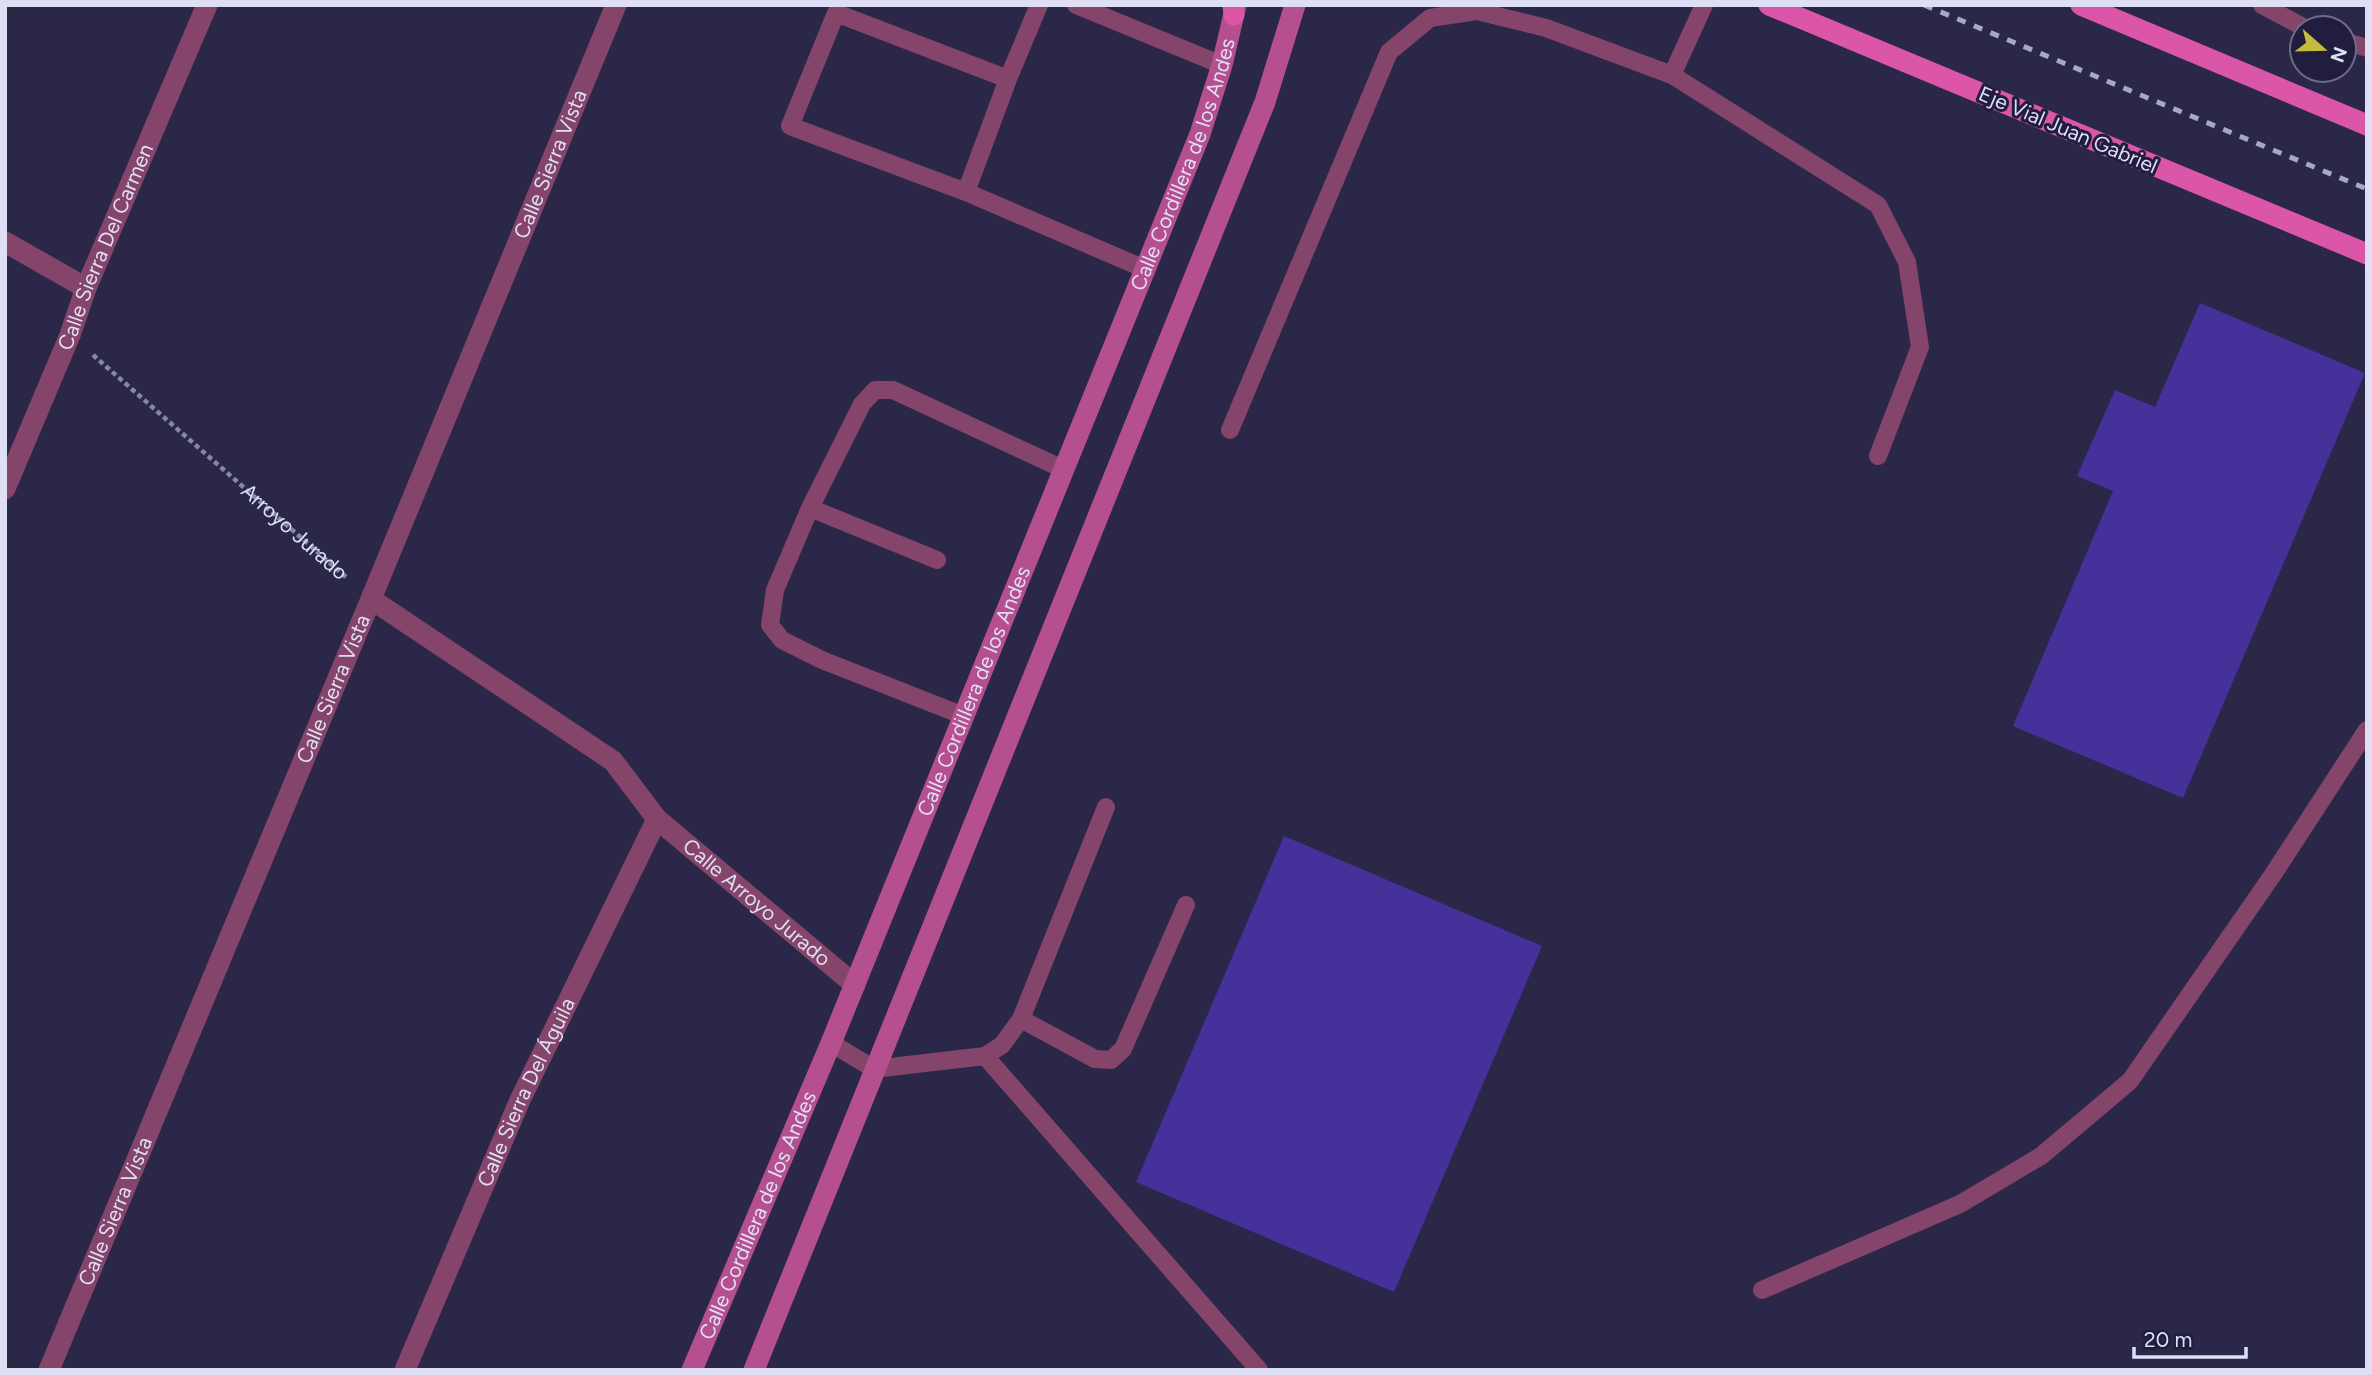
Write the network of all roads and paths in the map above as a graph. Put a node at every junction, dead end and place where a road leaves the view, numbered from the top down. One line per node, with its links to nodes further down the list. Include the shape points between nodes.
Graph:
1 (207, 5): 21 (street, Calle Sierra Del Carmen)
2 (616, 5): 29 (street, Calle Sierra Vista)
3 (1039, 5): 15 (lane)
4 (1076, 5): 13 (lane)
5 (1295, 5): 39 (main road, via 1265,102)
6 (1704, 5): 14 (lane)
7 (1769, 5): 19 (main road, Eje Vial Juan Gabriel)
8 (2081, 5): 11 (main road)
9 (2262, 5): 12 (lane)
10 (1234, 9): 13 (main road, Calle Cordillera de los Andes)
11 (2102, 9): 16 (main road)
12 (2288, 19)
13 (1222, 65): 20 (main road, Calle Cordillera de los Andes, via 1200,134)
14 (1672, 75): 23 (lane, via 1546,28 1477,11 1430,18 1389,52); 24 (lane, via 1878,205 1907,262 1920,347)
15 (1008, 79): 17 (lane); 17 (lane, via 835,13 790,126)
16 (2367, 125)
17 (966, 192): 20 (lane)
18 (5, 242): 21 (street)
19 (2367, 254)
20 (1145, 269): 25 (main road, Calle Cordillera de los Andes)
21 (86, 288): 22 (street, Calle Sierra Del Carmen)
22 (70, 335): 26 (street, Calle Sierra Del Carmen); 29 (path, Arroyo Jurado)
23 (1230, 430)
24 (1878, 456)
25 (1063, 470): 27 (lane, via 893,390 875,390 862,404); 30 (main road, Calle Cordillera de los Andes)
26 (5, 489)
27 (810, 508): 28 (lane); 30 (lane, via 775,590 770,625 782,640 822,660)
28 (937, 560)
29 (371, 599): 33 (street, via 613,761); 41 (street, Calle Sierra Vista)
30 (964, 716): 35 (main road, Calle Cordillera de los Andes)
31 (2367, 730): 40 (lane, via 2130,1081 2041,1156 1960,1203)
32 (1106, 807): 36 (lane)
33 (657, 819): 35 (street, Calle Arroyo Jurado); 42 (street, Calle Sierra Del Águila, via 520,1100)
34 (1186, 905): 36 (lane, via 1123,1049 1111,1060 1095,1059)
35 (855, 985): 37 (main road, Calle Cordillera de los Andes)
36 (1021, 1019): 38 (lane, via 1002,1045)
37 (831, 1043): 39 (lane); 43 (main road, Calle Cordillera de los Andes)
38 (985, 1056): 39 (lane); 45 (lane)
39 (874, 1069): 44 (main road)
40 (1762, 1290)
41 (49, 1370)
42 (405, 1370)
43 (692, 1370)
44 (754, 1370)
45 (1259, 1370)

